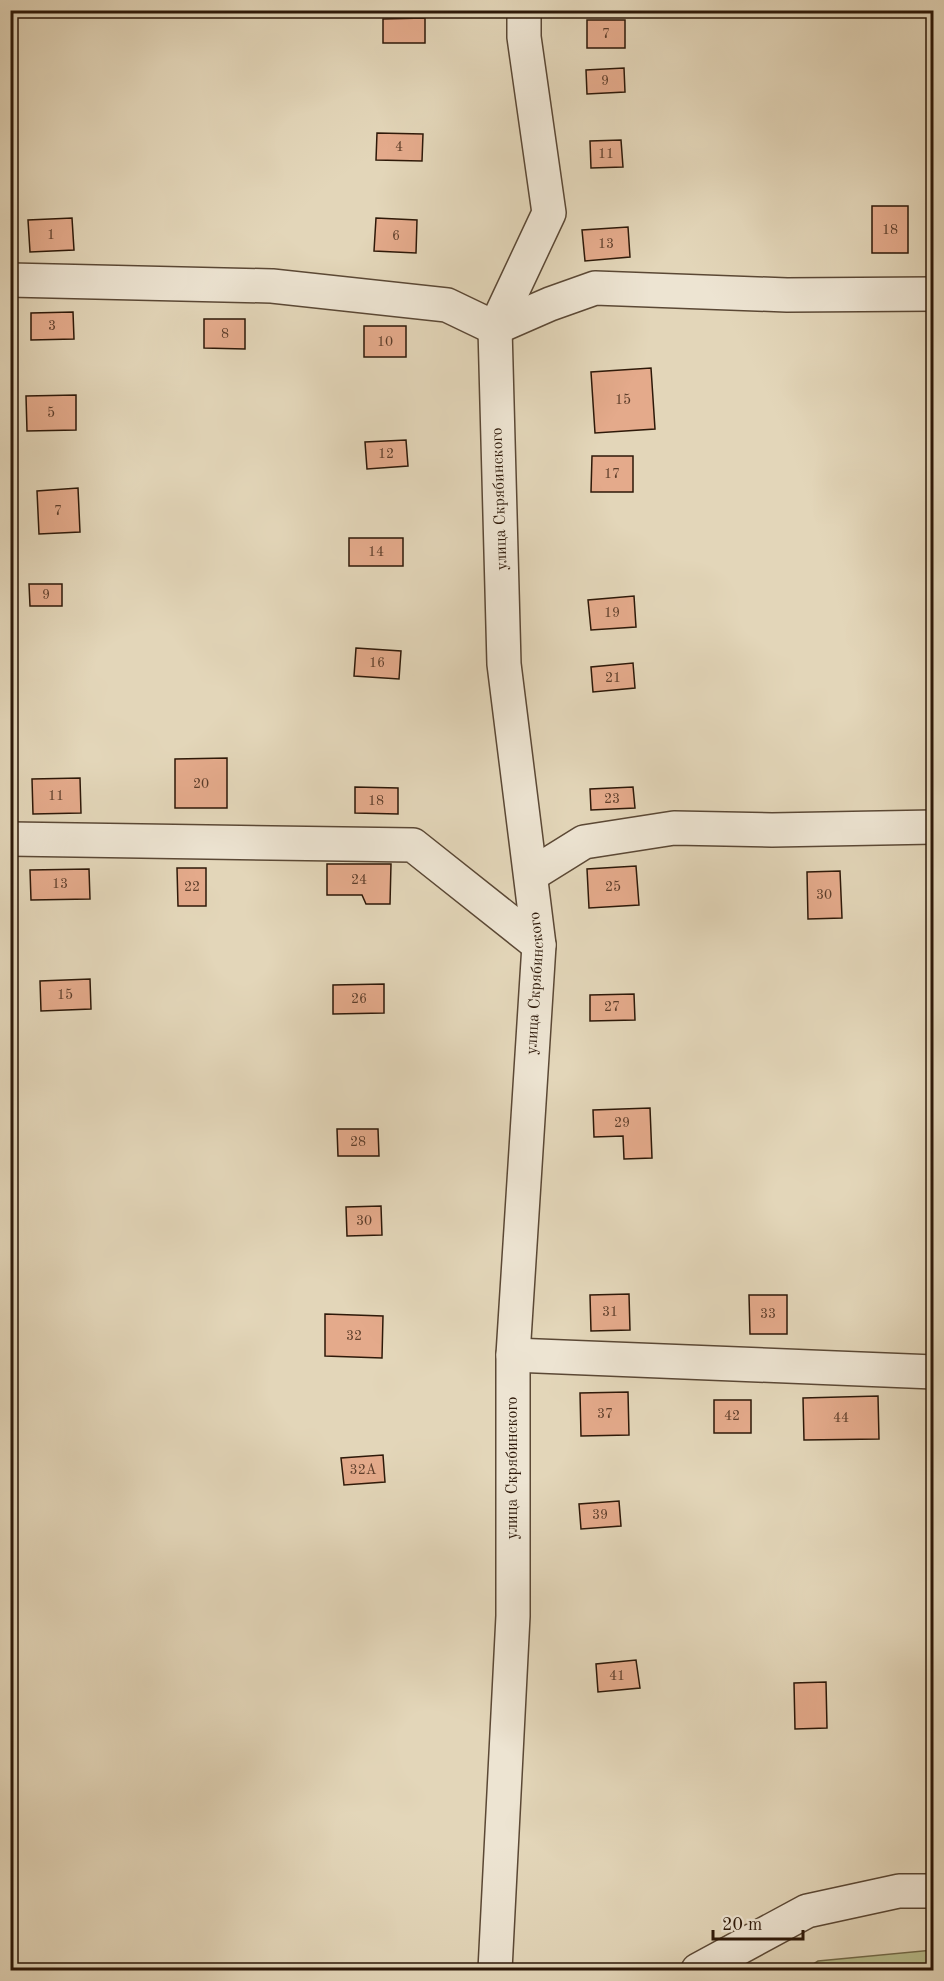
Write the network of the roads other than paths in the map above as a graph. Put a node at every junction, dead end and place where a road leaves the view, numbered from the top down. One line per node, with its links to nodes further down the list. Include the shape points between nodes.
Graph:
1 (524, 10): 4 (street, улица Скрябинского, via 549,213)
2 (10, 280): 4 (street, via 272,286 447,305)
3 (933, 294): 4 (street, via 787,295 595,288)
4 (495, 328): 7 (street, улица Скрябинского, via 504,664)
5 (933, 827): 7 (street, via 674,828 584,842)
6 (10, 839): 8 (street, via 412,845)
7 (531, 875): 8 (street, улица Скрябинского)
8 (539, 945): 9 (street, улица Скрябинского)
9 (513, 1355): 10 (street); 12 (street, улица Скрябинского, via 513,1616)
10 (933, 1372)
11 (933, 1891): 13 (street, via 899,1891 807,1911)
12 (495, 1971)
13 (698, 1971)

